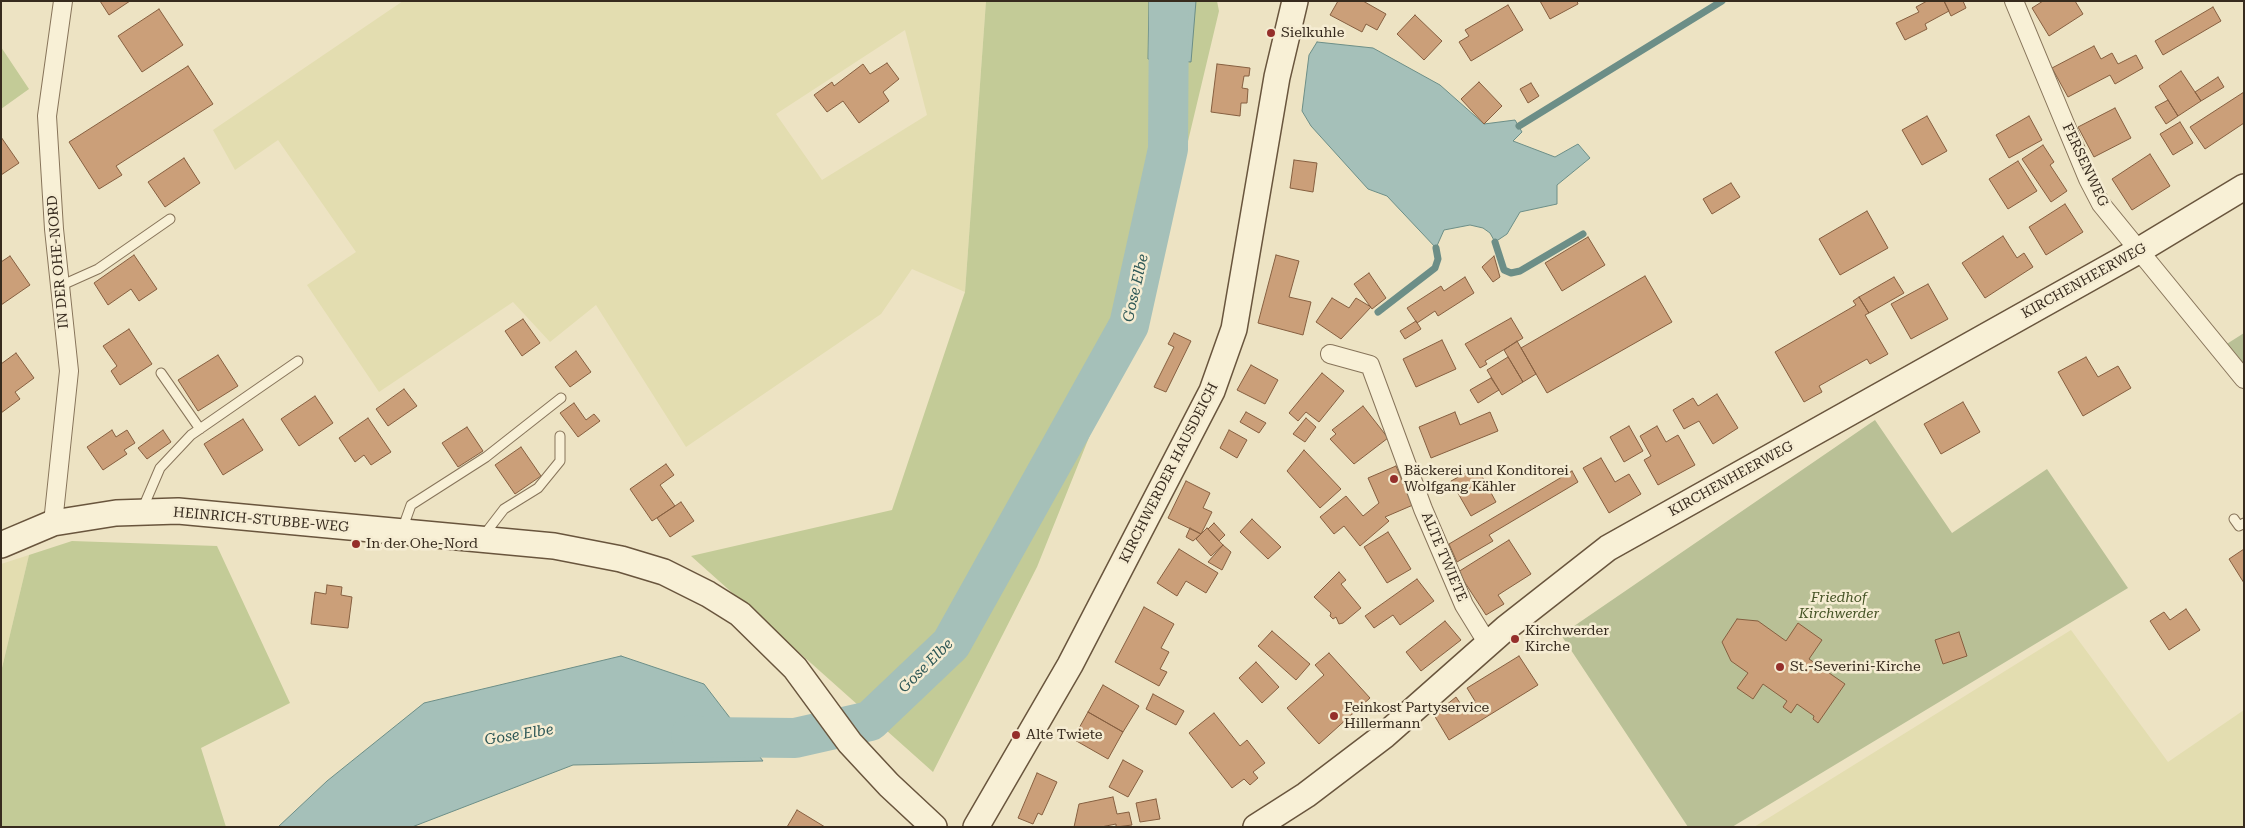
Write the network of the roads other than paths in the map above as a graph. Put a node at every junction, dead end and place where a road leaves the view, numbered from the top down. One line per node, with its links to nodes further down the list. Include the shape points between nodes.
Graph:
1 (63, 1): 7 (street, IN DER OHE-NORD, via 47,116)
2 (1296, 1): 24 (main road, KIRCHWERDER HAUSDEICH, via 1278,77 1234,329 1212,392 1070,665)
3 (2014, 1): 6 (street, FERSENWEG, via 2092,188)
4 (2244, 187): 6 (main road, KIRCHENHEERWEG)
5 (170, 219): 7 (lane, via 102,266)
6 (2138, 251): 11 (street, FERSENWEG); 22 (main road, KIRCHENHEERWEG, via 1608,548)
7 (60, 286): 17 (street, IN DER OHE-NORD, via 69,371)
8 (1330, 354): 22 (street, ALTE TWIETE, via 1370,365 1423,509 1464,605)
9 (298, 360): 13 (lane)
10 (161, 373): 13 (lane)
11 (2244, 379)
12 (561, 398): 19 (lane, via 486,457 412,505)
13 (200, 429): 15 (lane, via 160,468)
14 (560, 436): 20 (lane, via 560,461 538,488 504,509)
15 (141, 512): 17 (main road, HEINRICH-STUBBE-WEG, via 116,512); 19 (main road, HEINRICH-STUBBE-WEG, via 178,511)
16 (2234, 519): 18 (lane, via 2239,526)
17 (53, 523): 21 (main road, HEINRICH-STUBBE-WEG)
18 (2244, 523)
19 (401, 532): 20 (main road, HEINRICH-STUBBE-WEG)
20 (481, 540): 23 (main road, HEINRICH-STUBBE-WEG, via 554,546 621,559 664,572 740,614 795,668 850,743 889,786)
21 (1, 544)
22 (1488, 644): 25 (main road, KIRCHENHEERWEG, via 1385,735 1306,795)
23 (934, 827)
24 (976, 827)
25 (1256, 827)

